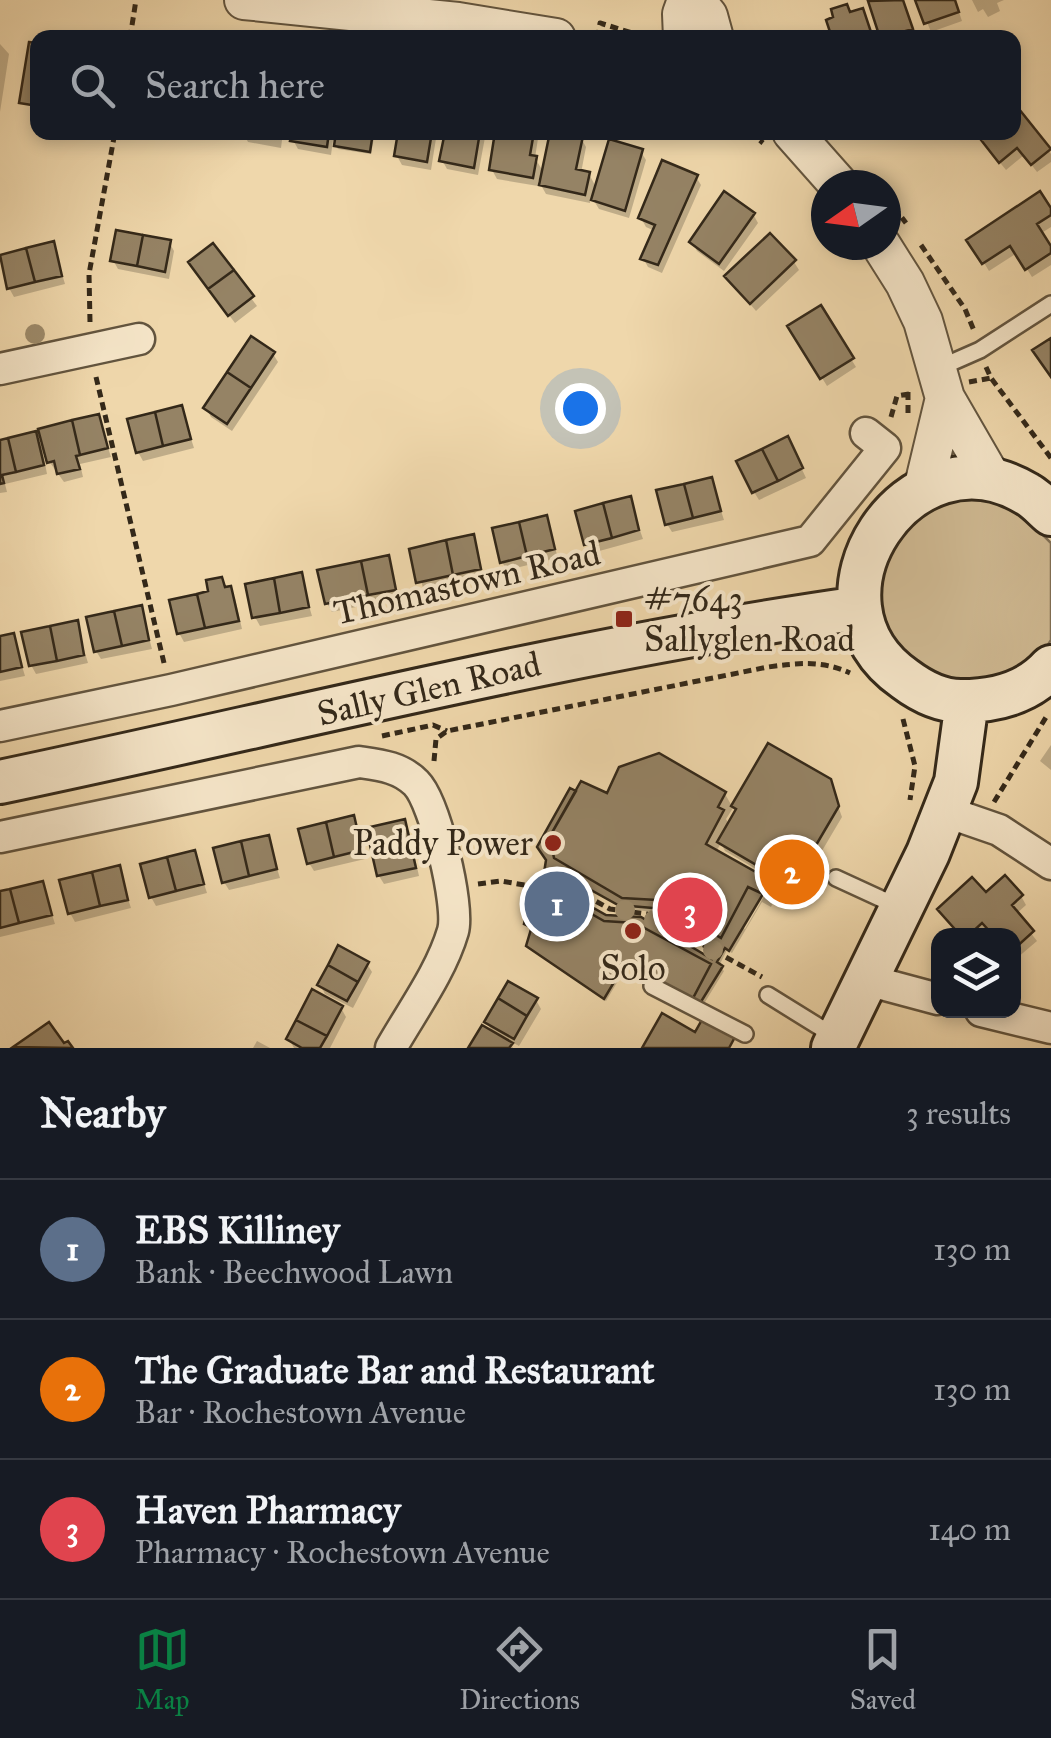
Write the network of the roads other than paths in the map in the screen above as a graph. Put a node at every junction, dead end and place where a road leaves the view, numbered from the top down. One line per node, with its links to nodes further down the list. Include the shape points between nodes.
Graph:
1 (244, 0): 4 (street)
2 (687, 0): 5 (street)
3 (695, 0): 6 (street)
4 (507, 30)
5 (683, 30)
6 (712, 30)
7 (799, 140): 8 (street)
8 (825, 170)
9 (891, 260): 13 (street, via 924,321)
10 (1051, 304): 13 (lane)
11 (139, 339): 12 (street)
12 (0, 369)
13 (939, 386): 15 (street); 16 (street)
14 (866, 433): 21 (street, Thomastown Road, via 886,448 810,541)
15 (993, 481): 16 (main road, via 957,480); 17 (main road, via 1026,494)
16 (923, 490): 18 (main road, via 894,510 872,538 860,572)
17 (1051, 514)
18 (860, 608): 20 (main road, via 872,642 893,671 921,690); 22 (main road, Sally Glen Road, via 535,664)
19 (1051, 667): 20 (main road, via 1020,691)
20 (967, 701): 23 (main road, via 956,782)
21 (0, 726)
22 (0, 782)
23 (928, 804): 25 (street, via 999,830); 27 (main road, via 928,853)
24 (0, 837): 36 (street, via 359,762 391,767 416,783 429,802 455,926)
25 (1051, 864)
26 (836, 878): 27 (lane)
27 (899, 908): 28 (main road)
28 (866, 980): 31 (street); 35 (main road)
29 (652, 986): 34 (lane)
30 (772, 990): 35 (lane)
31 (931, 997)
32 (1012, 1018): 33 (street)
33 (1051, 1028)
34 (745, 1034)
35 (835, 1043)
36 (391, 1048)

